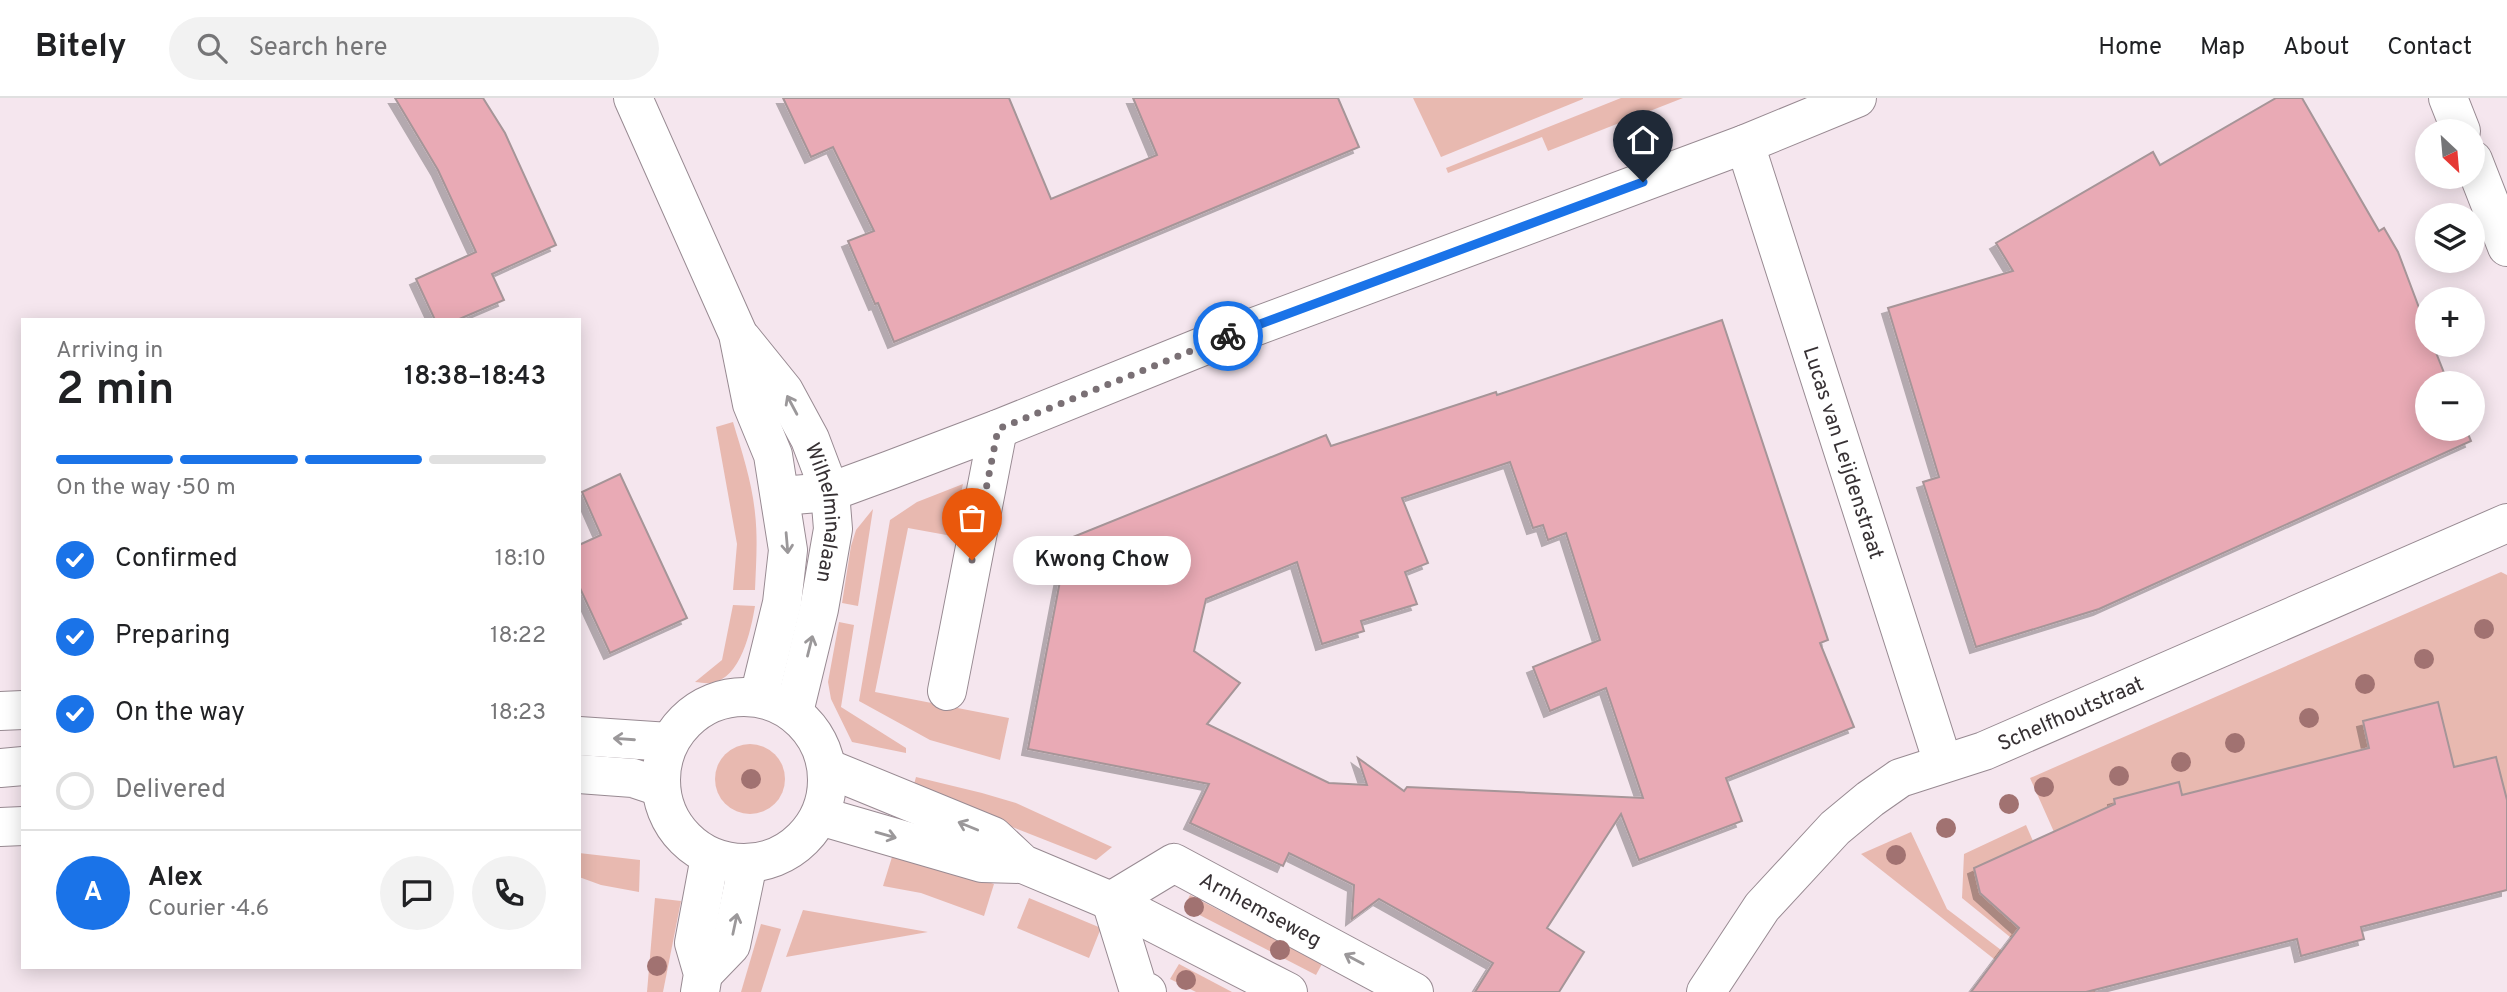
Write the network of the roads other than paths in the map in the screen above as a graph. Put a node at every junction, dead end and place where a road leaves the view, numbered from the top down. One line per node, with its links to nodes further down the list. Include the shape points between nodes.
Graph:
1 (632, 98): 8 (street, Wilhelminalaan)
2 (1857, 98): 5 (street)
3 (2448, 98): 4 (street)
4 (2456, 119)
5 (1745, 144): 9 (street, via 1211,343); 20 (street, Lucas van Leijdenstraat)
6 (2484, 189): 7 (street)
7 (2507, 247)
8 (738, 334): 10 (street, Wilhelminalaan, one-way to 8, via 810,439 784,391); 11 (street, Wilhelminalaan, via 752,404 773,455)
9 (998, 429): 10 (street); 13 (street)
10 (830, 492): 11 (street); 17 (street, Wilhelminalaan, one-way to 10, via 833,528)
11 (781, 496): 14 (street, Wilhelminalaan, one-way to 14, via 788,550 782,603)
12 (2507, 523): 20 (street, Schelfhoutstraat, via 1984,751)
13 (947, 691)
14 (759, 697): 17 (street); 19 (street, via 731,698 703,707 683,722)
15 (21, 710): 16 (street)
16 (0, 711)
17 (794, 712): 23 (street, via 810,728)
18 (581, 735): 19 (street, one-way to 18)
19 (669, 742): 25 (street)
20 (1943, 762): 37 (street, Schelfhoutstraat, via 1900,778 1835,828 1762,907)
21 (21, 766): 22 (street)
22 (0, 768)
23 (827, 768): 26 (street); 31 (street, one-way to 23, via 993,836)
24 (581, 774): 25 (street, via 633,778)
25 (660, 787): 29 (street, via 677,830)
26 (820, 816): 30 (street, via 801,842 773,859); 31 (street, one-way to 31, via 982,863)
27 (21, 826): 28 (street)
28 (0, 827)
29 (710, 857): 30 (street); 33 (street, via 694,943)
30 (748, 863): 33 (street, one-way to 30, via 731,945)
31 (1023, 864): 32 (street)
32 (1111, 901): 34 (street, via 1138,988); 35 (street); 36 (street, Arnhemseweg, one-way to 32, via 1174,863)
33 (701, 983)
34 (1147, 992)
35 (1288, 992)
36 (1414, 992)
37 (1706, 992)

